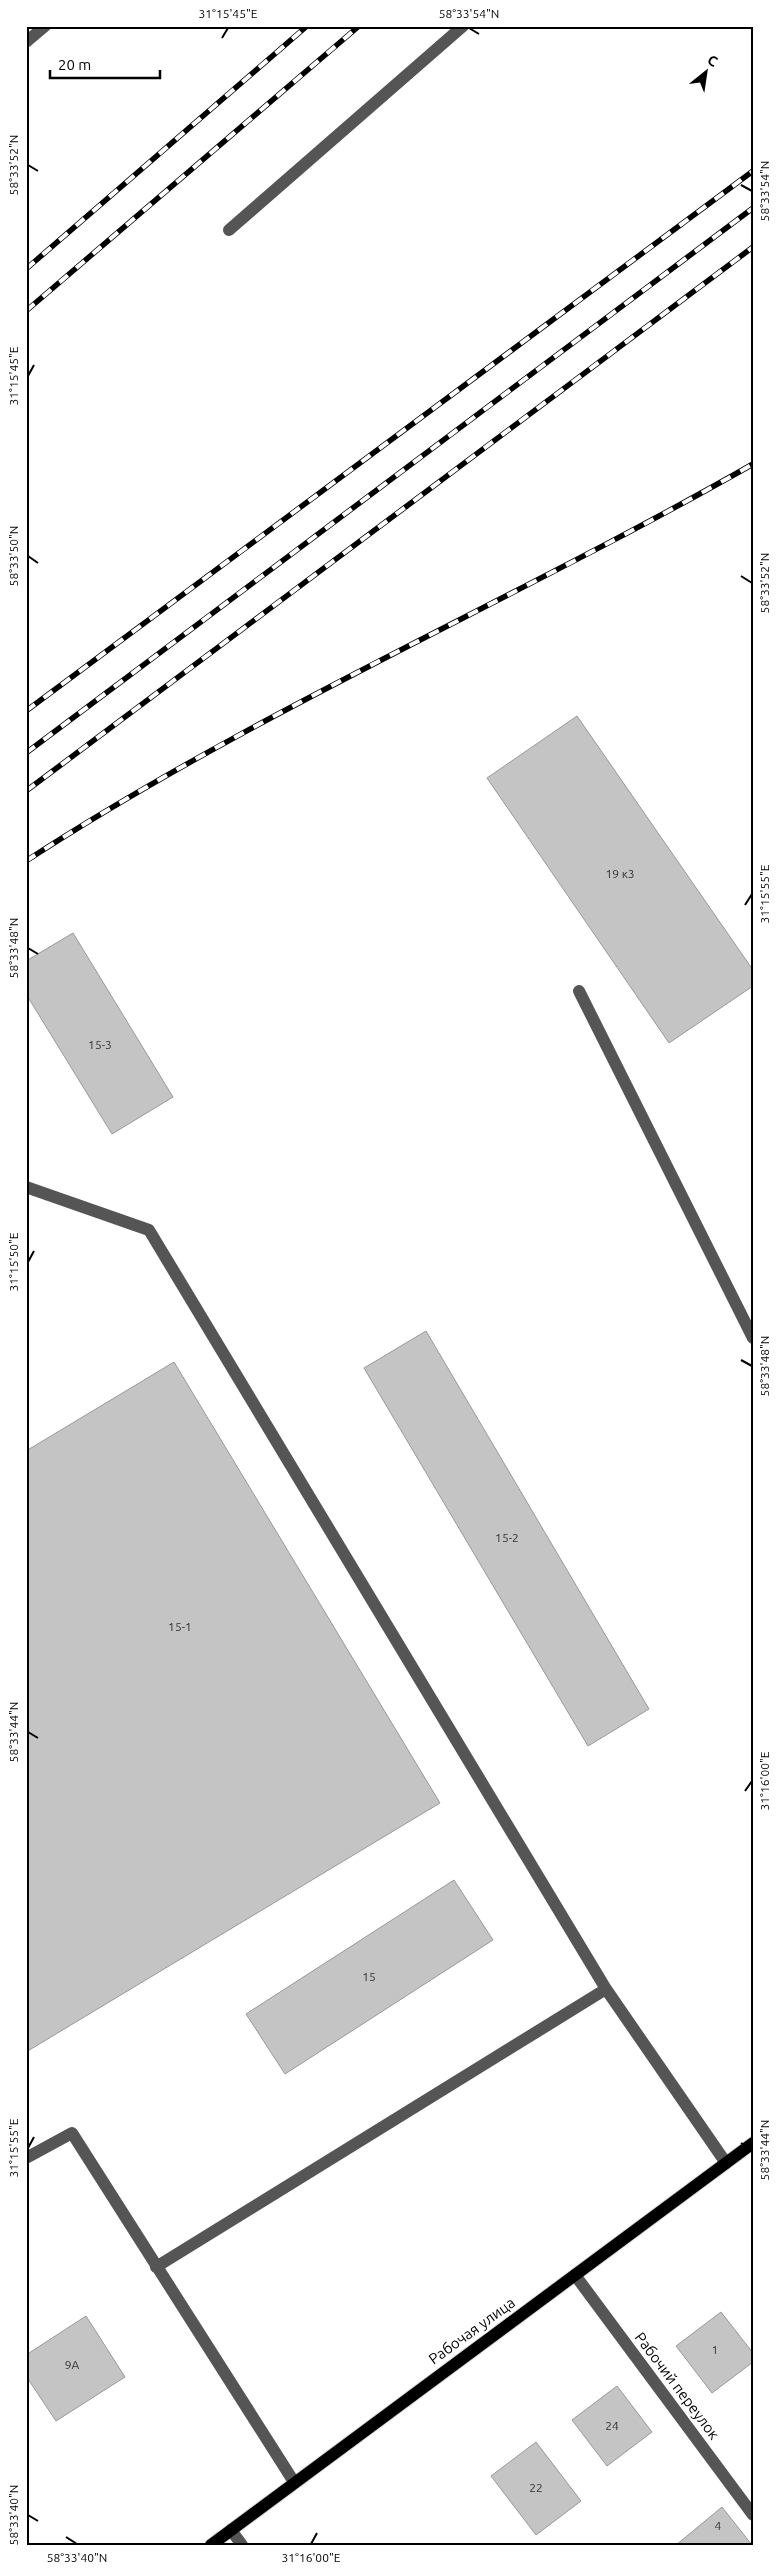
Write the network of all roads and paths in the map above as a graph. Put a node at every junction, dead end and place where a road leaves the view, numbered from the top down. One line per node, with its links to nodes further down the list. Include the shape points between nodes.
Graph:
1 (45, 26): 3 (street)
2 (463, 26): 4 (street)
3 (26, 42)
4 (229, 230)
5 (579, 991): 7 (street)
6 (26, 1187): 8 (street, via 149,1230)
7 (753, 1338)
8 (606, 1989): 11 (street); 12 (street)
9 (753, 2143): 11 (main road, Рабочая улица)
10 (26, 2158): 12 (street, via 72,2133)
11 (726, 2163): 13 (main road, Рабочая улица)
12 (156, 2267): 14 (street)
13 (575, 2275): 14 (main road, Рабочая улица); 15 (street, Рабочий переулок)
14 (294, 2482): 16 (main road, Рабочая улица)
15 (753, 2516)
16 (231, 2530): 17 (main road, Рабочая улица); 18 (street)
17 (211, 2545)
18 (242, 2545)

